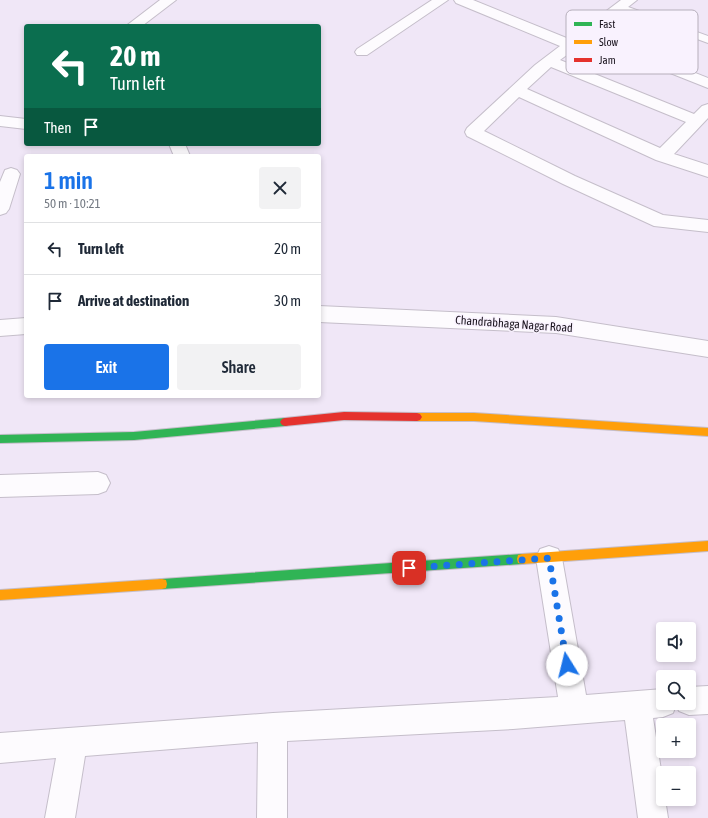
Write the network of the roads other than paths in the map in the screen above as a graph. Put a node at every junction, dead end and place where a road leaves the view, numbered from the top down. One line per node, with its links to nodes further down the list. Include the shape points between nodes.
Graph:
1 (169, 0): 7 (street)
2 (441, 0): 12 (street)
3 (461, 0): 10 (street)
4 (620, 3): 5 (street); 6 (lane)
5 (612, 10)
6 (637, 10)
7 (136, 24)
8 (698, 36): 9 (lane)
9 (708, 40)
10 (566, 43)
11 (566, 48): 13 (street)
12 (362, 52)
13 (549, 61): 14 (street); 18 (street)
14 (566, 68)
15 (581, 74): 20 (street)
16 (685, 74): 17 (street)
17 (708, 83)
18 (517, 90): 23 (street); 27 (street, via 473,132 569,180 660,221)
19 (708, 109): 20 (street)
20 (696, 120): 23 (street)
21 (0, 121): 22 (street)
22 (24, 124)
23 (662, 156): 24 (street)
24 (708, 171)
25 (11, 174): 26 (street)
26 (0, 209)
27 (708, 226)
28 (321, 314): 31 (street, Chandrabhaga Nagar Road, via 556,325)
29 (24, 326): 30 (street)
30 (0, 328)
31 (708, 349)
32 (708, 432): 33 (street, via 474,417 344,416 134,436)
33 (0, 439)
34 (98, 483): 35 (street)
35 (0, 486)
36 (708, 546): 37 (street)
37 (549, 558): 38 (street); 42 (street)
38 (0, 596)
39 (708, 700): 40 (street)
40 (696, 701)
41 (650, 704): 42 (street); 48 (street)
42 (574, 710): 43 (street)
43 (273, 727): 44 (street); 47 (street)
44 (73, 743): 45 (street); 46 (street)
45 (0, 748)
46 (60, 818)
47 (272, 818)
48 (653, 818)

